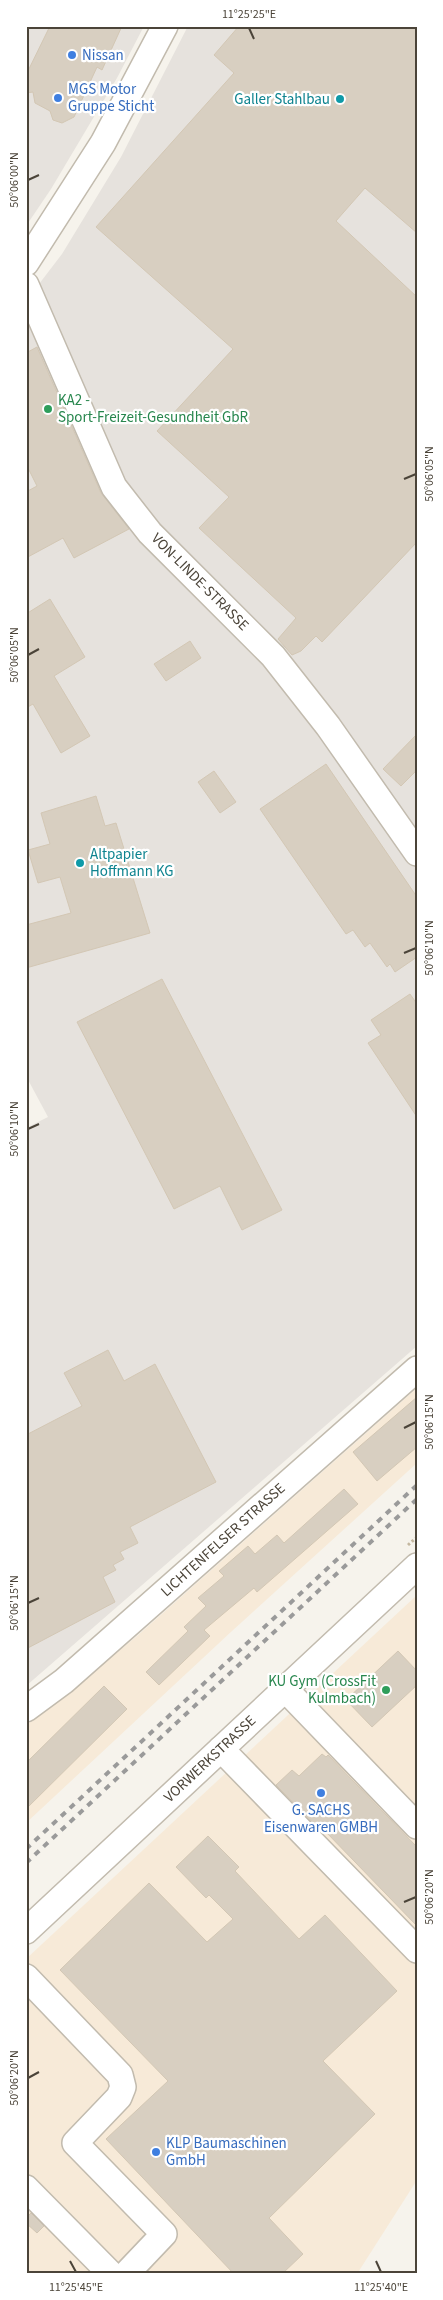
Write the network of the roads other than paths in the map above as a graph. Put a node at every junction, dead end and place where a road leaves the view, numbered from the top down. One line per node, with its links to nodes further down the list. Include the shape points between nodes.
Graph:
1 (165, 26): 2 (street, via 103,143)
2 (26, 262)
3 (26, 286): 4 (street, VON-LINDE-STRASSE, via 114,487 150,533 274,656 328,726)
4 (417, 853)
5 (417, 1368): 8 (street, LICHTENFELSER STRASSE, via 64,1681)
6 (412, 1579): 7 (street, VORWERKSTRASSE)
7 (285, 1690): 9 (street, VORWERKSTRASSE); 10 (street)
8 (26, 1709)
9 (221, 1749): 11 (street, VORWERKSTRASSE); 12 (street)
10 (417, 1826)
11 (26, 1931)
12 (417, 1950)
13 (26, 1977): 16 (street, via 120,2075 123,2087 119,2096 75,2143 164,2234)
14 (26, 2188): 15 (street)
15 (111, 2274)
16 (126, 2274)

